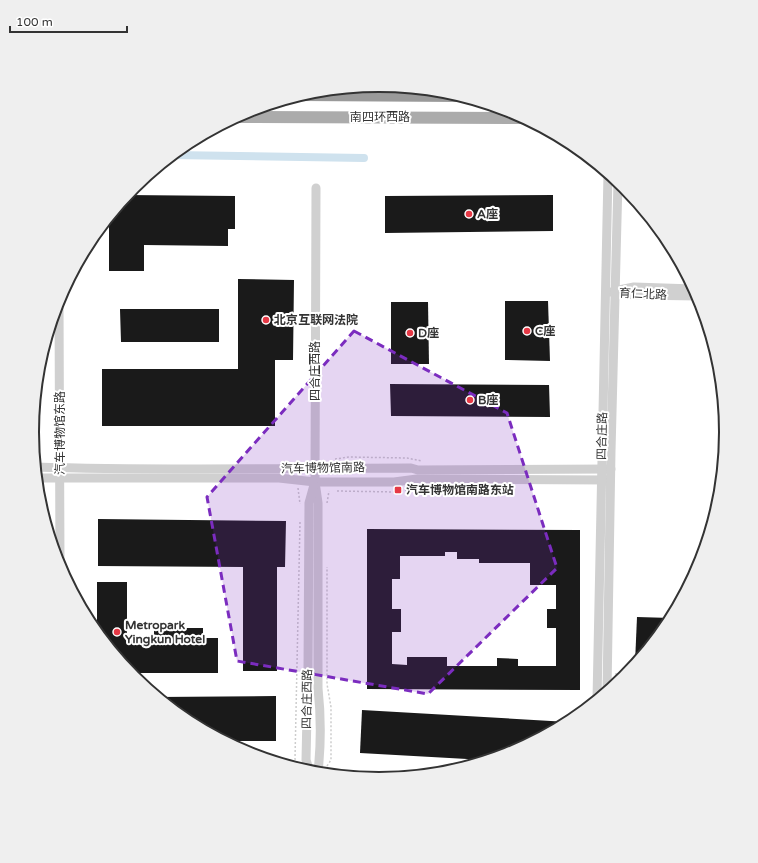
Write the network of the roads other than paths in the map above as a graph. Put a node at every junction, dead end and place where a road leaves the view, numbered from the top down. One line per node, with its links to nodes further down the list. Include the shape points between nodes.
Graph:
1 (334, 94): 2 (highway, 南四环西路)
2 (427, 95)
3 (252, 116): 4 (main road, 南四环西路)
4 (511, 118)
5 (608, 181): 10 (street, 四合庄路)
6 (316, 188): 13 (street, 四合庄西路)
7 (618, 190): 9 (street, 四合庄路)
8 (688, 289): 9 (street, 育仁北路, via 634,287)
9 (615, 291): 10 (street, 育仁北路); 11 (street, 育仁北路, via 634,295); 16 (street, 四合庄路)
10 (606, 292): 16 (street, 四合庄路)
11 (691, 296)
12 (59, 316): 15 (street, 汽车博物馆东路)
13 (315, 465): 15 (street, 汽车博物馆南路); 16 (street, 汽车博物馆南路, via 418,470); 20 (street, 四合庄西路)
14 (41, 467): 15 (street, 汽车博物馆南路)
15 (60, 468): 18 (street, 汽车博物馆东路)
16 (606, 469): 19 (street, 四合庄路)
17 (42, 478): 18 (street, 汽车博物馆南路)
18 (60, 479): 20 (street, 汽车博物馆南路, via 279,478); 21 (street, 汽车博物馆东路)
19 (606, 480): 20 (street, 汽车博物馆南路, via 417,479 394,482); 22 (street, 四合庄路); 23 (street, 四合庄路)
20 (315, 482): 24 (street, 四合庄西路, via 309,503); 25 (street, 四合庄西路, via 318,502)
21 (60, 549)
22 (607, 683)
23 (597, 692)
24 (307, 764)
25 (318, 766)

